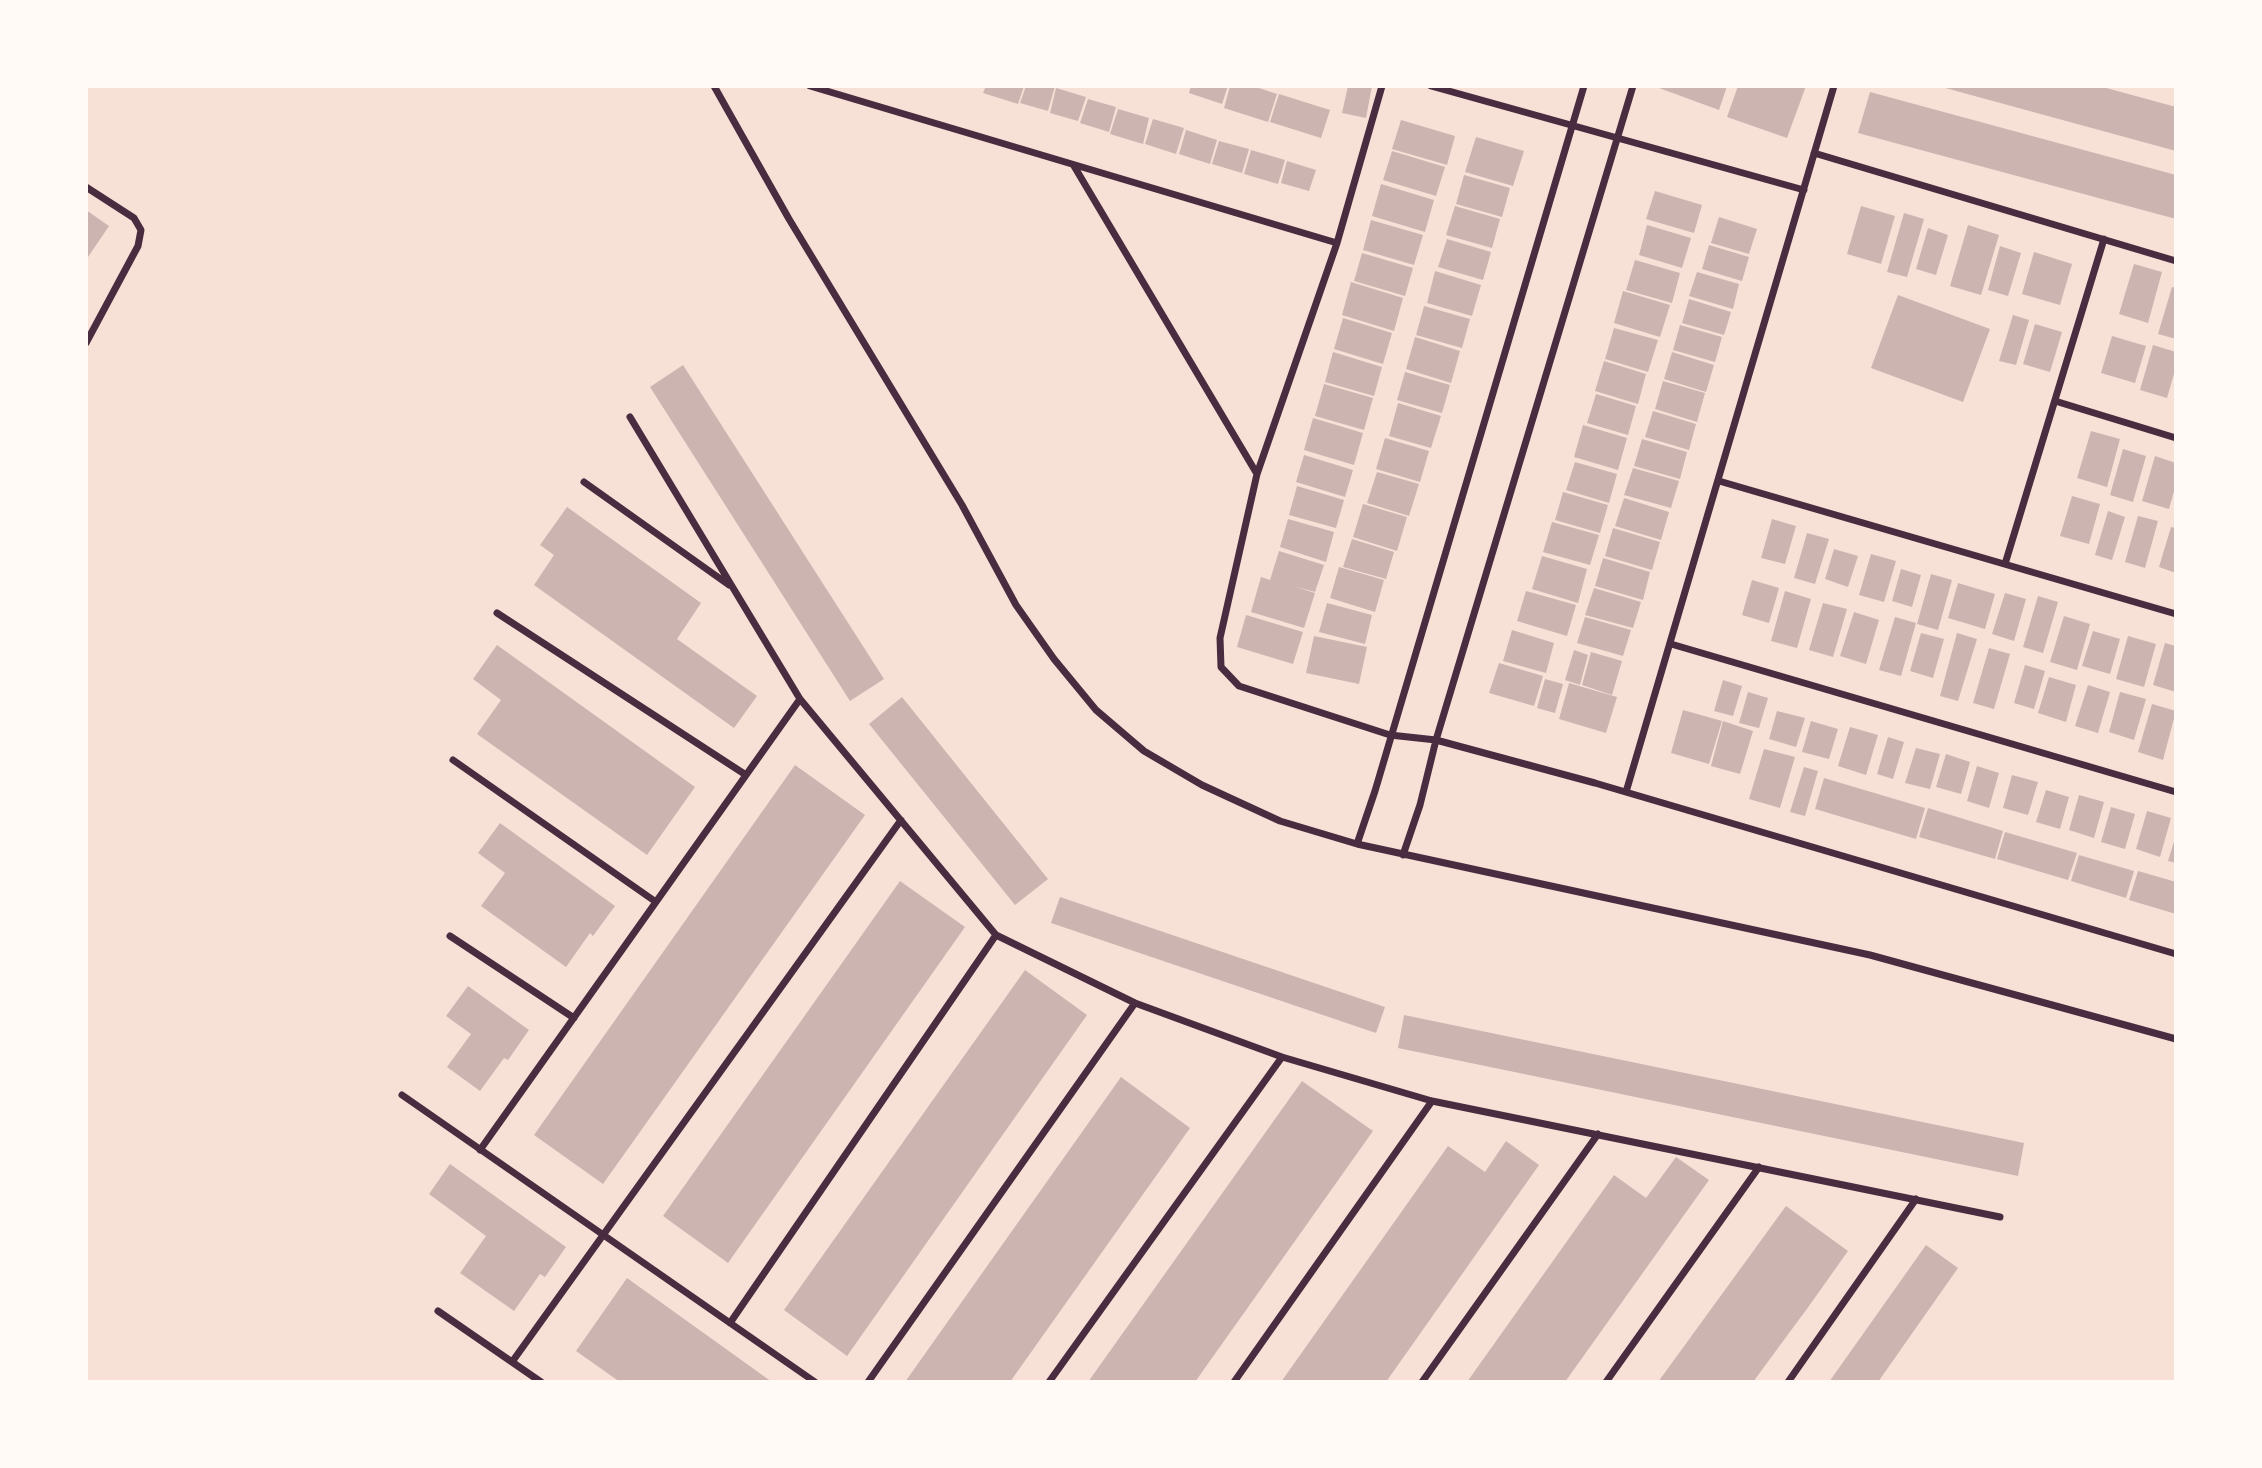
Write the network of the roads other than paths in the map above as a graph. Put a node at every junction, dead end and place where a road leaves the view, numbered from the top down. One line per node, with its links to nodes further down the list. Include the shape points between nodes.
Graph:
1 (714, 86): 37 (street, via 1017,605 1096,710 1144,751 1202,785 1279,821)
2 (810, 86): 11 (street)
3 (1382, 86): 15 (street)
4 (1431, 86): 8 (street)
5 (1584, 86): 8 (street)
6 (1633, 86): 9 (street)
7 (1834, 86): 10 (street)
8 (1573, 125): 9 (street); 30 (street)
9 (1618, 138): 13 (street); 31 (street)
10 (1814, 153): 13 (street); 14 (street)
11 (1074, 165): 15 (street); 21 (street)
12 (86, 187): 17 (street, via 134,218 141,230 138,246)
13 (1804, 190): 22 (street)
14 (2104, 239): 16 (street); 18 (street)
15 (1336, 243): 21 (street)
16 (2176, 261)
17 (86, 343)
18 (2055, 401): 20 (street); 24 (street)
19 (630, 416): 25 (street)
20 (2176, 438)
21 (1257, 474): 30 (street, via 1220,638 1222,667 1239,686)
22 (1719, 481): 24 (street); 28 (street)
23 (584, 482): 25 (street)
24 (2005, 564): 27 (street)
25 (733, 588): 29 (street)
26 (497, 613): 33 (street)
27 (2176, 614)
28 (1671, 644): 34 (street); 35 (street)
29 (800, 699): 33 (street); 36 (street)
30 (1390, 734): 31 (street); 37 (street)
31 (1436, 740): 34 (street); 38 (street)
32 (453, 760): 39 (street)
33 (746, 775): 39 (street)
34 (1626, 792): 42 (street)
35 (2176, 792)
36 (901, 820): 40 (street); 54 (street)
37 (1357, 845): 38 (street)
38 (1403, 855): 45 (street, via 1870,955)
39 (656, 902): 44 (street)
40 (996, 935): 43 (street); 56 (street)
41 (450, 936): 44 (street)
42 (2176, 954)
43 (1135, 1003): 46 (street); 60 (street)
44 (574, 1018): 50 (street)
45 (2176, 1039)
46 (1282, 1057): 48 (street); 61 (street)
47 (402, 1095): 50 (street)
48 (1432, 1101): 49 (street); 62 (street)
49 (1598, 1134): 51 (street); 63 (street)
50 (480, 1150): 54 (street)
51 (1759, 1167): 52 (street); 64 (street)
52 (1916, 1199): 53 (street); 65 (street)
53 (2000, 1217)
54 (603, 1235): 56 (street); 57 (street)
55 (438, 1311): 57 (street)
56 (730, 1323): 59 (street)
57 (512, 1362): 58 (street)
58 (541, 1382)
59 (815, 1382)
60 (868, 1382)
61 (1049, 1382)
62 (1234, 1382)
63 (1422, 1382)
64 (1606, 1382)
65 (1788, 1382)

